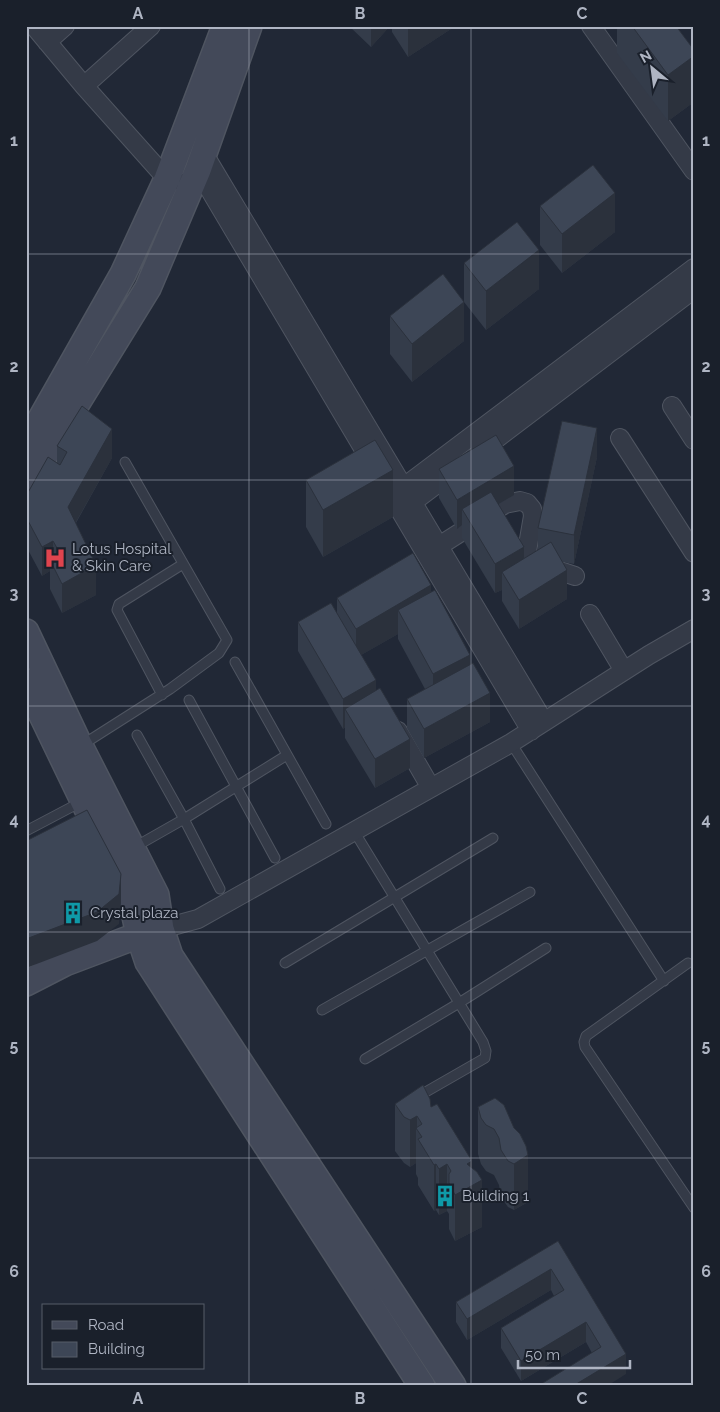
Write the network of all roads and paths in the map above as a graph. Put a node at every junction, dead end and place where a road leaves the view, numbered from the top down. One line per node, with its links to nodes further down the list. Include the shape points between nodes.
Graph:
1 (34, 26): 7 (street)
2 (65, 26): 7 (street)
3 (151, 26): 8 (street)
4 (225, 26): 11 (street)
5 (249, 26): 9 (street)
6 (591, 26): 10 (street)
7 (47, 42): 8 (street)
8 (84, 86): 11 (street)
9 (199, 169): 11 (street); 19 (street, via 148,288); 20 (street)
10 (694, 171)
11 (167, 180): 17 (street, via 123,274)
12 (694, 268): 20 (street)
13 (694, 290): 20 (street)
14 (672, 406): 16 (street)
15 (620, 438): 22 (street)
16 (694, 440)
17 (26, 445)
18 (125, 462): 23 (lane)
19 (26, 486)
20 (402, 499): 21 (street); 34 (street)
21 (439, 546): 24 (street, via 505,504 520,501 527,503 533,516 527,557 530,561); 34 (street)
22 (694, 553)
23 (183, 564): 31 (lane, via 227,640 219,653); 31 (lane, via 119,604 118,610)
24 (575, 576)
25 (590, 614): 29 (street)
26 (694, 629): 29 (street)
27 (26, 632): 37 (street)
28 (235, 662): 38 (lane)
29 (624, 671): 34 (street)
30 (26, 682): 41 (street)
31 (162, 695): 37 (lane)
32 (189, 700): 39 (lane)
33 (392, 721): 40 (street)
34 (537, 727): 36 (street)
35 (137, 735): 42 (lane)
36 (511, 743): 40 (street); 57 (lane)
37 (80, 746): 47 (street)
38 (287, 755): 39 (lane); 43 (lane)
39 (237, 787): 42 (lane); 48 (lane)
40 (431, 788): 45 (street)
41 (83, 800): 44 (lane); 52 (street)
42 (184, 820): 47 (lane); 49 (lane)
43 (326, 824)
44 (26, 831)
45 (354, 831): 51 (lane); 52 (street, via 198,918)
46 (493, 838): 51 (lane)
47 (132, 848): 52 (street, via 156,895)
48 (275, 858)
49 (220, 889)
50 (530, 892): 54 (lane)
51 (395, 898): 54 (lane); 55 (lane)
52 (150, 932): 58 (street, via 65,963); 64 (street, via 148,962); 65 (street, via 170,956)
53 (546, 948): 59 (lane)
54 (427, 951): 59 (lane); 60 (lane)
55 (284, 963)
56 (688, 963): 57 (lane)
57 (664, 981): 63 (lane, via 586,1036 584,1042)
58 (26, 983)
59 (459, 1003): 61 (lane); 62 (lane, via 483,1042 485,1058)
60 (322, 1010)
61 (365, 1059)
62 (406, 1103)
63 (694, 1208)
64 (422, 1386)
65 (453, 1386)

